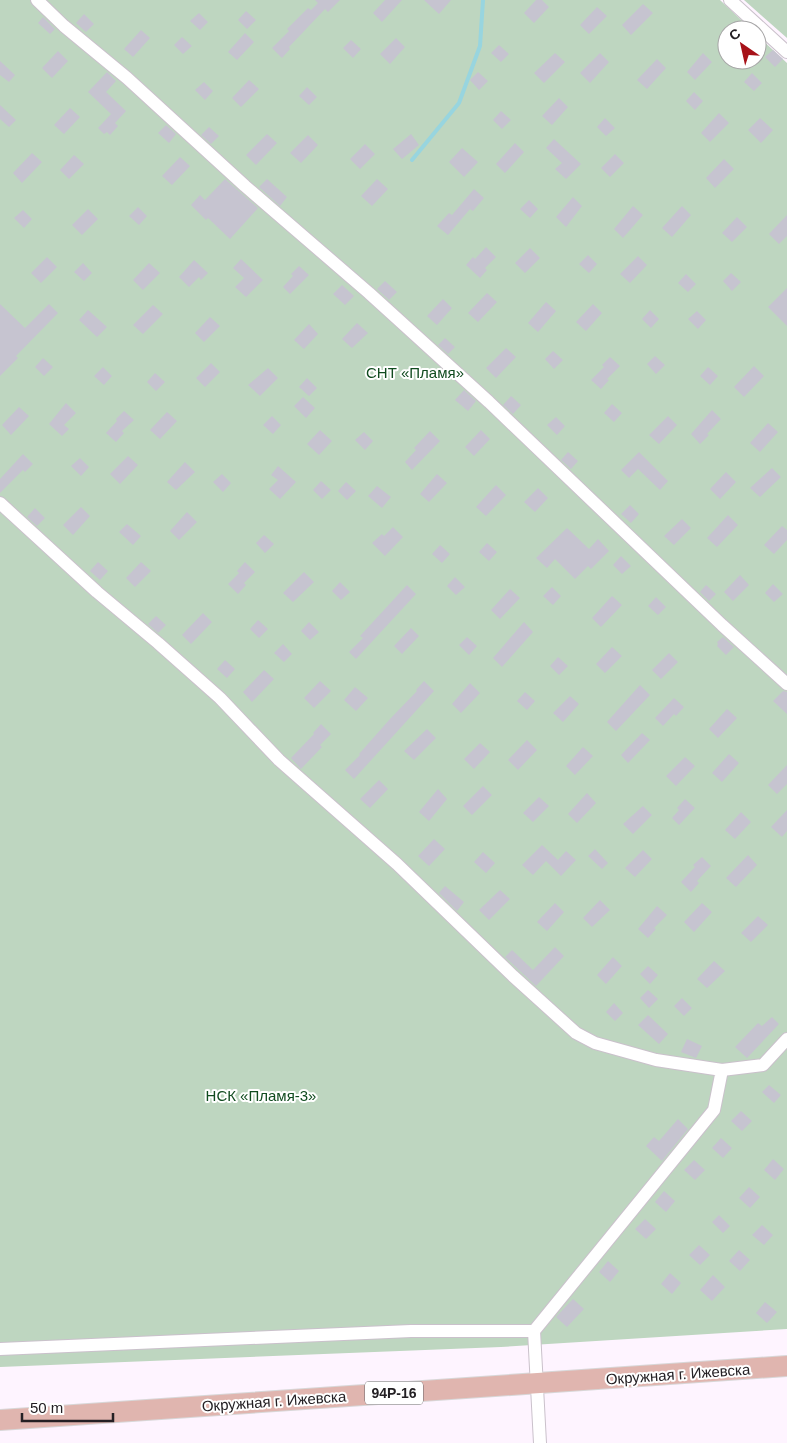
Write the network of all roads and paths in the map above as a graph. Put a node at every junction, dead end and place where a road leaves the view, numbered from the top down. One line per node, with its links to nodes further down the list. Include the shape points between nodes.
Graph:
1 (37, 0): 5 (street, via 369,293)
2 (730, 0): 3 (street)
3 (787, 52)
4 (0, 503): 7 (street, via 220,698 279,760 397,864 576,1033 595,1043 656,1060)
5 (787, 684)
6 (787, 1039): 7 (street, via 763,1065)
7 (722, 1070): 8 (street, via 714,1110)
8 (534, 1331): 9 (street, via 411,1331); 11 (street)
9 (0, 1349)
10 (787, 1366): 11 (main road, Окружная г. Ижевска / 94Р-16)
11 (536, 1383): 12 (main road, Окружная г. Ижевска / 94Р-16); 13 (street)
12 (0, 1420)
13 (540, 1443)

